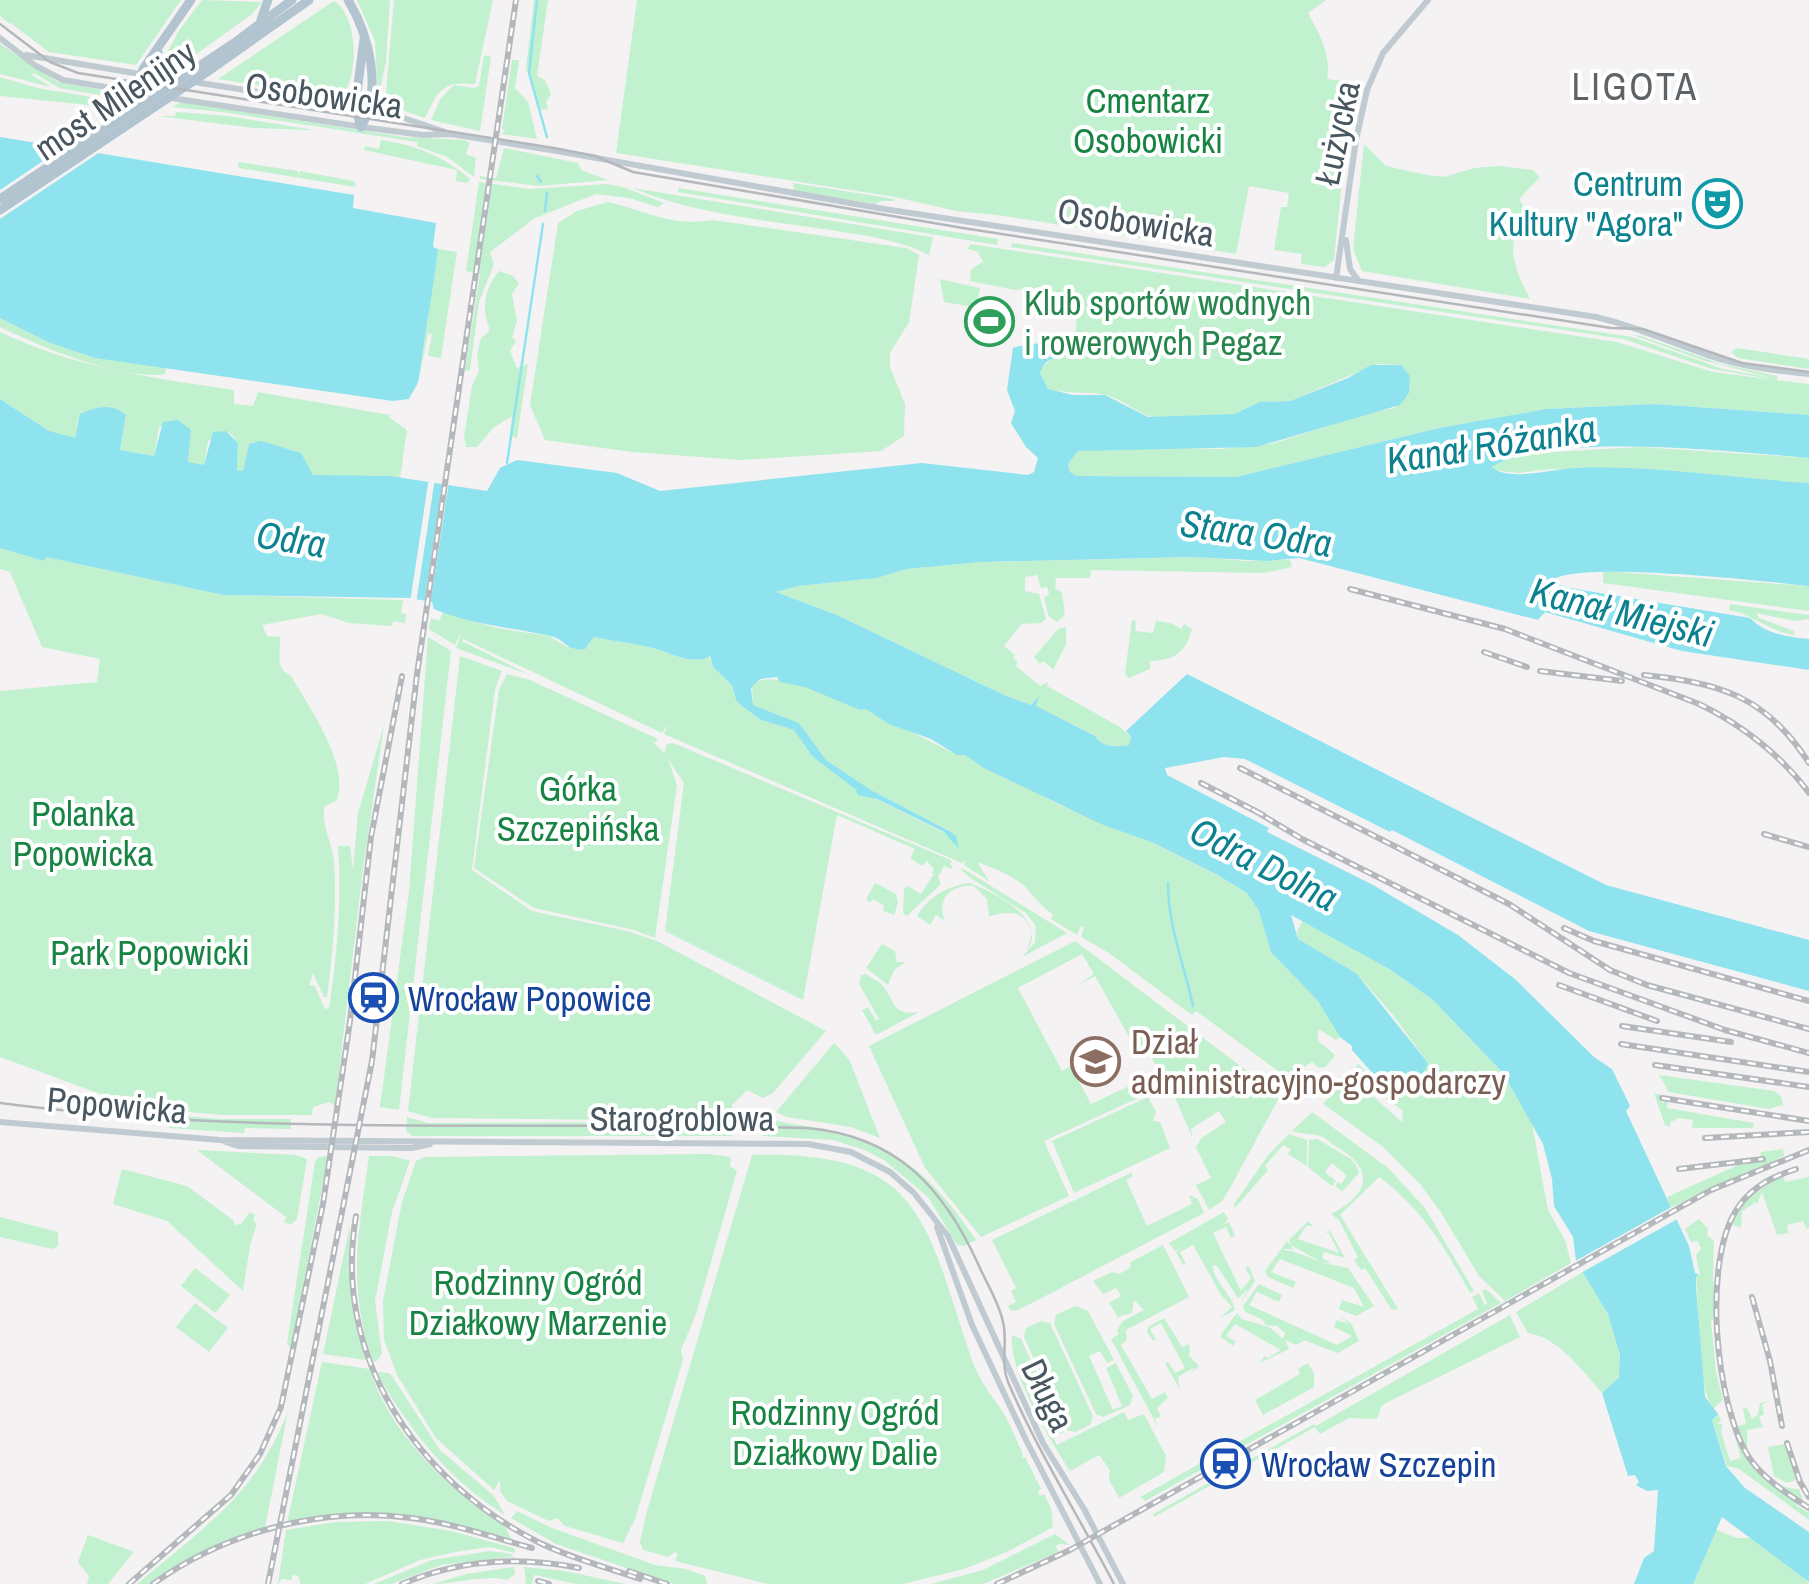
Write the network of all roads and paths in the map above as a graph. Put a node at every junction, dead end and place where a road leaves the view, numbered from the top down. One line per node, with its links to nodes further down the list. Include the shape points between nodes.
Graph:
1 (191, 0): 11 (main road)
2 (268, 0): 7 (main road)
3 (292, 0): 7 (main road, most Milenijny)
4 (308, 0): 18 (main road, most Milenijny)
5 (347, 0): 8 (main road)
6 (1428, 0): 19 (street, Łużycka, via 1383,53 1367,90)
7 (256, 26): 17 (main road, most Milenijny)
8 (364, 37): 13 (main road); 14 (main road)
9 (0, 38): 10 (street, Osobowicka)
10 (19, 53): 11 (street, Osobowicka); 12 (street, Osobowicka, via 63,80)
11 (145, 76): 12 (main road); 13 (street, Osobowicka)
12 (139, 93): 15 (street, Osobowicka)
13 (355, 107): 14 (street, Osobowicka); 15 (main road)
14 (369, 109): 15 (main road); 16 (street, Osobowicka)
15 (361, 127): 16 (street, Osobowicka)
16 (451, 134): 21 (street, Osobowicka)
17 (0, 198)
18 (0, 210)
19 (1345, 234): 20 (street, Łużycka); 21 (street, Łużycka)
20 (1350, 269): 21 (street); 22 (street, Łużycka)
21 (1336, 278): 22 (street, Osobowicka)
22 (1360, 282): 23 (street, Osobowicka, via 1596,317 1723,360)
23 (1809, 374)
24 (0, 1119): 25 (street, Popowicka)
25 (220, 1140): 26 (street, Popowicka); 28 (street, Popowicka, via 238,1146)
26 (403, 1140): 27 (street, Starogroblowa)
27 (436, 1143): 28 (street, Starogroblowa); 29 (street, Starogroblowa, via 818,1145 871,1161)
28 (412, 1148)
29 (914, 1193): 30 (street, Długa)
30 (936, 1223): 31 (street, Długa, via 973,1327); 32 (street, Długa, via 948,1236 1043,1443)
31 (1100, 1584)
32 (1123, 1584)

